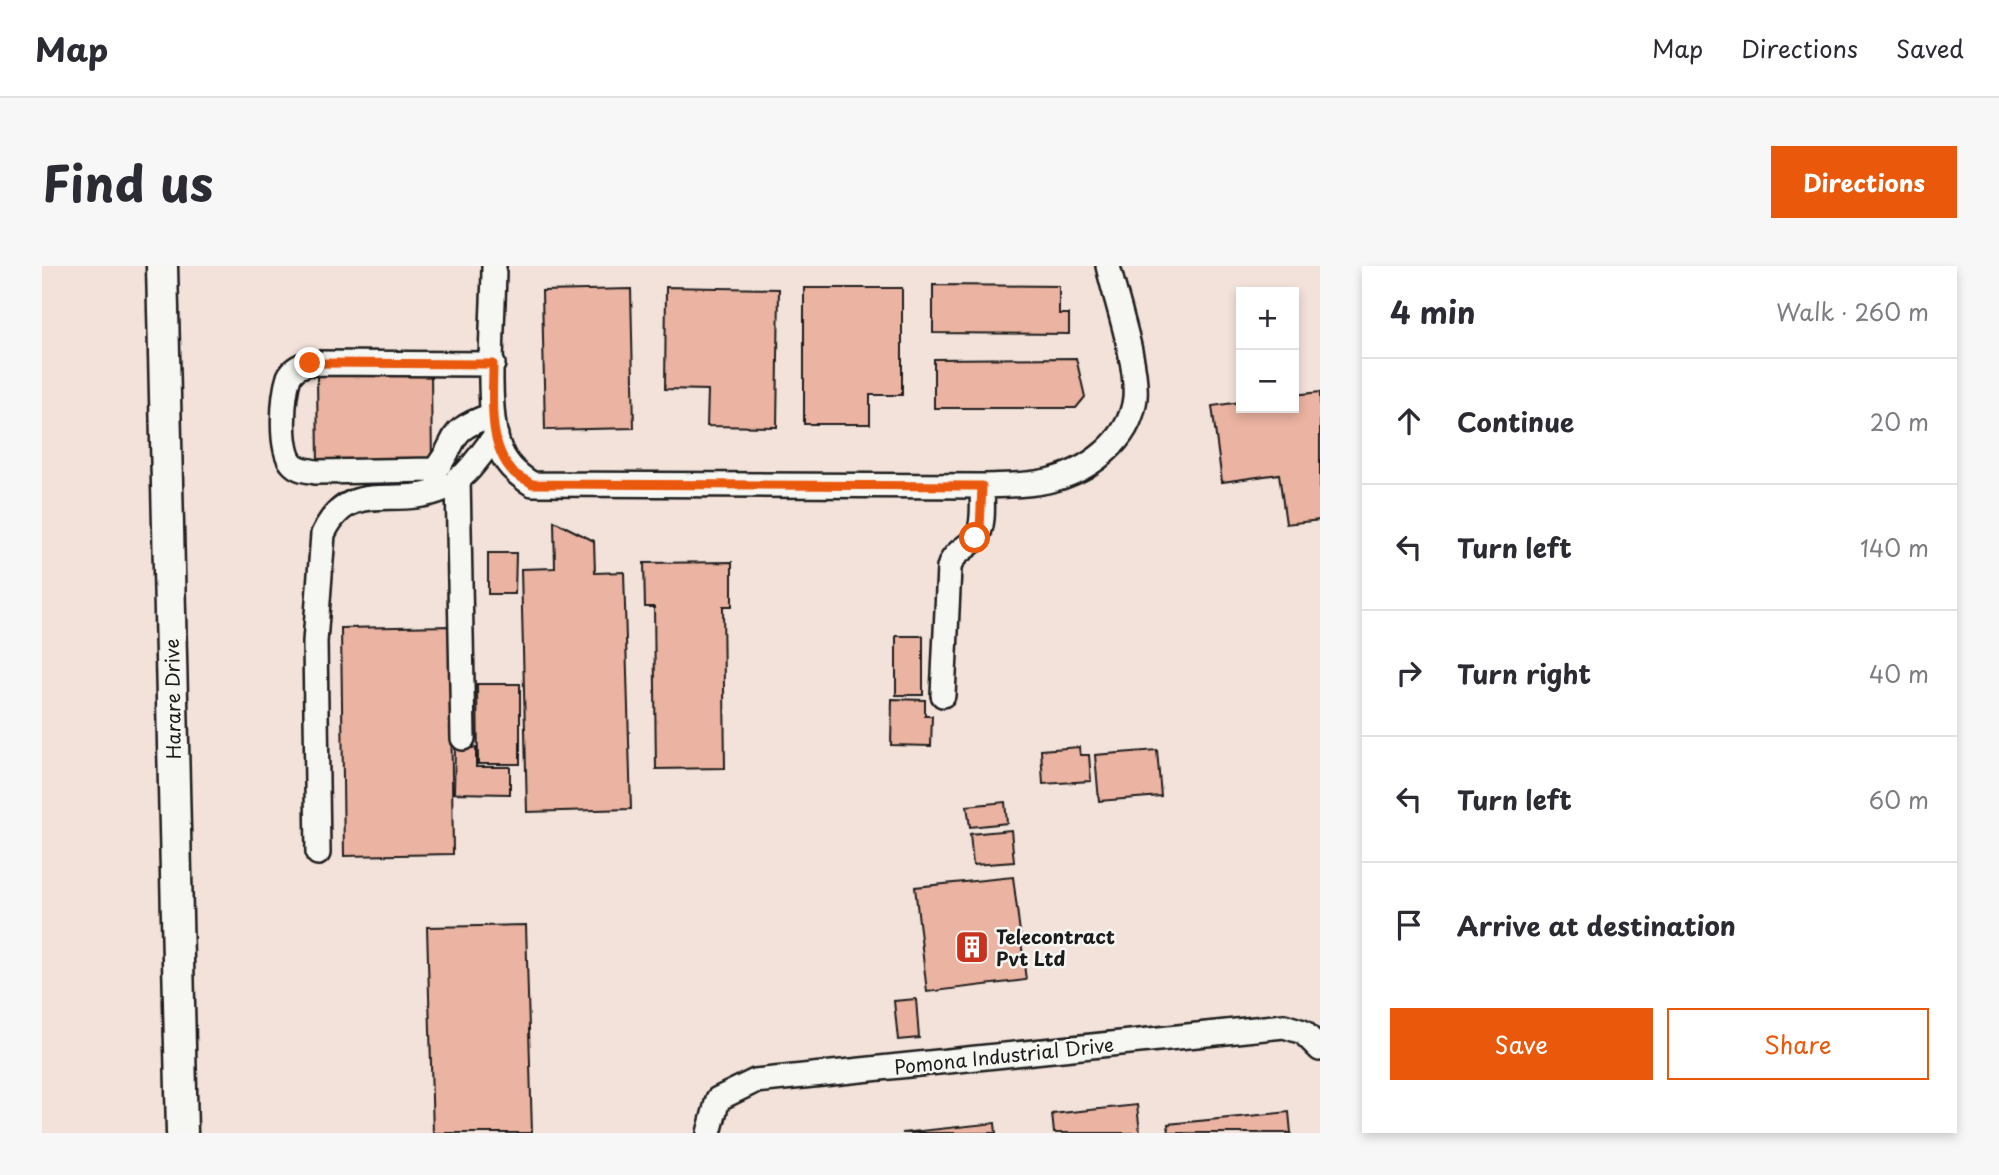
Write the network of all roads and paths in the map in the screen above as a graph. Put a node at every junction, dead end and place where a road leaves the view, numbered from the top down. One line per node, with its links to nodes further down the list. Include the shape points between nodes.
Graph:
1 (162, 266): 12 (main road, Harare Drive)
2 (494, 266): 4 (street)
3 (1108, 266): 7 (street, via 1133,374 1135,397 1130,417 1116,441 1096,460 1070,473 1046,481)
4 (493, 364): 5 (street); 5 (street, via 298,366 288,387 284,450 291,462 308,471 422,472 435,470 465,425)
5 (494, 425): 6 (street, via 469,470); 7 (street, via 498,445 513,472 532,484)
6 (458, 478): 9 (street); 10 (street, via 445,489 419,497 356,500 342,506 323,534 315,642)
7 (982, 486): 8 (street, via 980,529 949,568)
8 (943, 695)
9 (463, 738)
10 (318, 853)
11 (1320, 1049): 13 (street, Pomona Industrial Drive, via 1303,1032 1284,1026 755,1082 718,1099)
12 (182, 1133)
13 (709, 1133)

